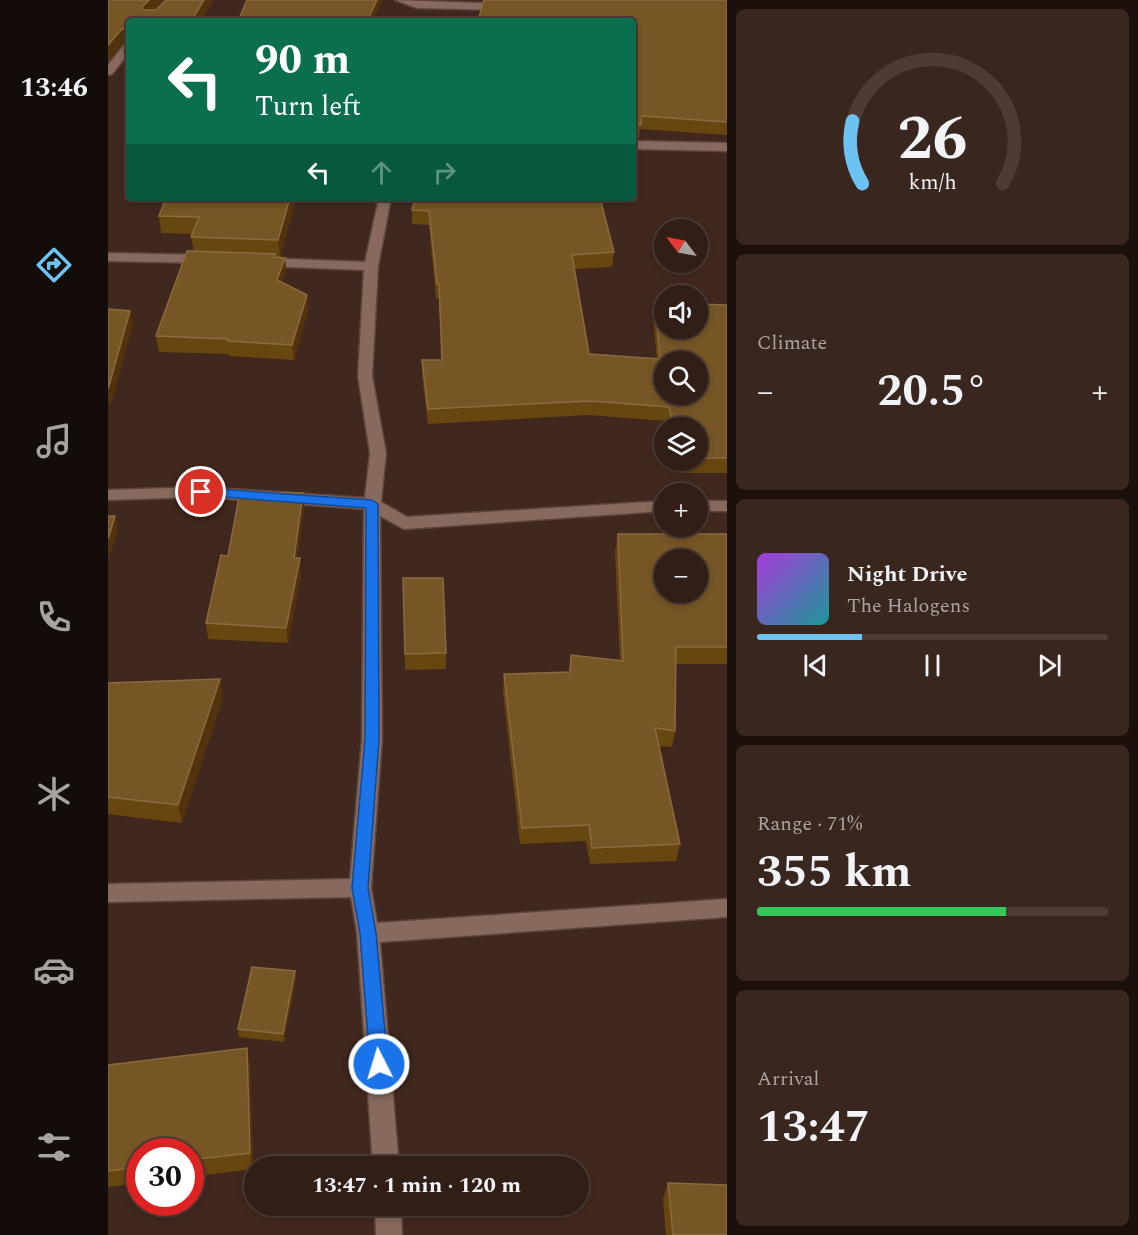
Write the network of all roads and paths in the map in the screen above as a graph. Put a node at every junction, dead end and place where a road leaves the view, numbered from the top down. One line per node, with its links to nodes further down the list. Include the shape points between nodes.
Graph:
1 (400, 0): 2 (street, via 417,5)
2 (518, 7)
3 (126, 50): 4 (street)
4 (108, 72)
5 (636, 145): 6 (street)
6 (727, 147)
7 (384, 201): 11 (street)
8 (108, 257): 9 (street)
9 (218, 260)
10 (252, 262): 11 (street)
11 (371, 266): 13 (street, via 365,376 378,453)
12 (108, 495): 13 (street, via 201,492)
13 (372, 504): 16 (street, via 404,523); 17 (street, via 372,739)
14 (708, 506): 15 (street)
15 (727, 506)
16 (654, 507)
17 (360, 888): 18 (street); 20 (street)
18 (108, 892)
19 (727, 908): 20 (street)
20 (368, 933): 21 (street)
21 (385, 1156)
22 (388, 1216): 23 (street)
23 (389, 1235)

